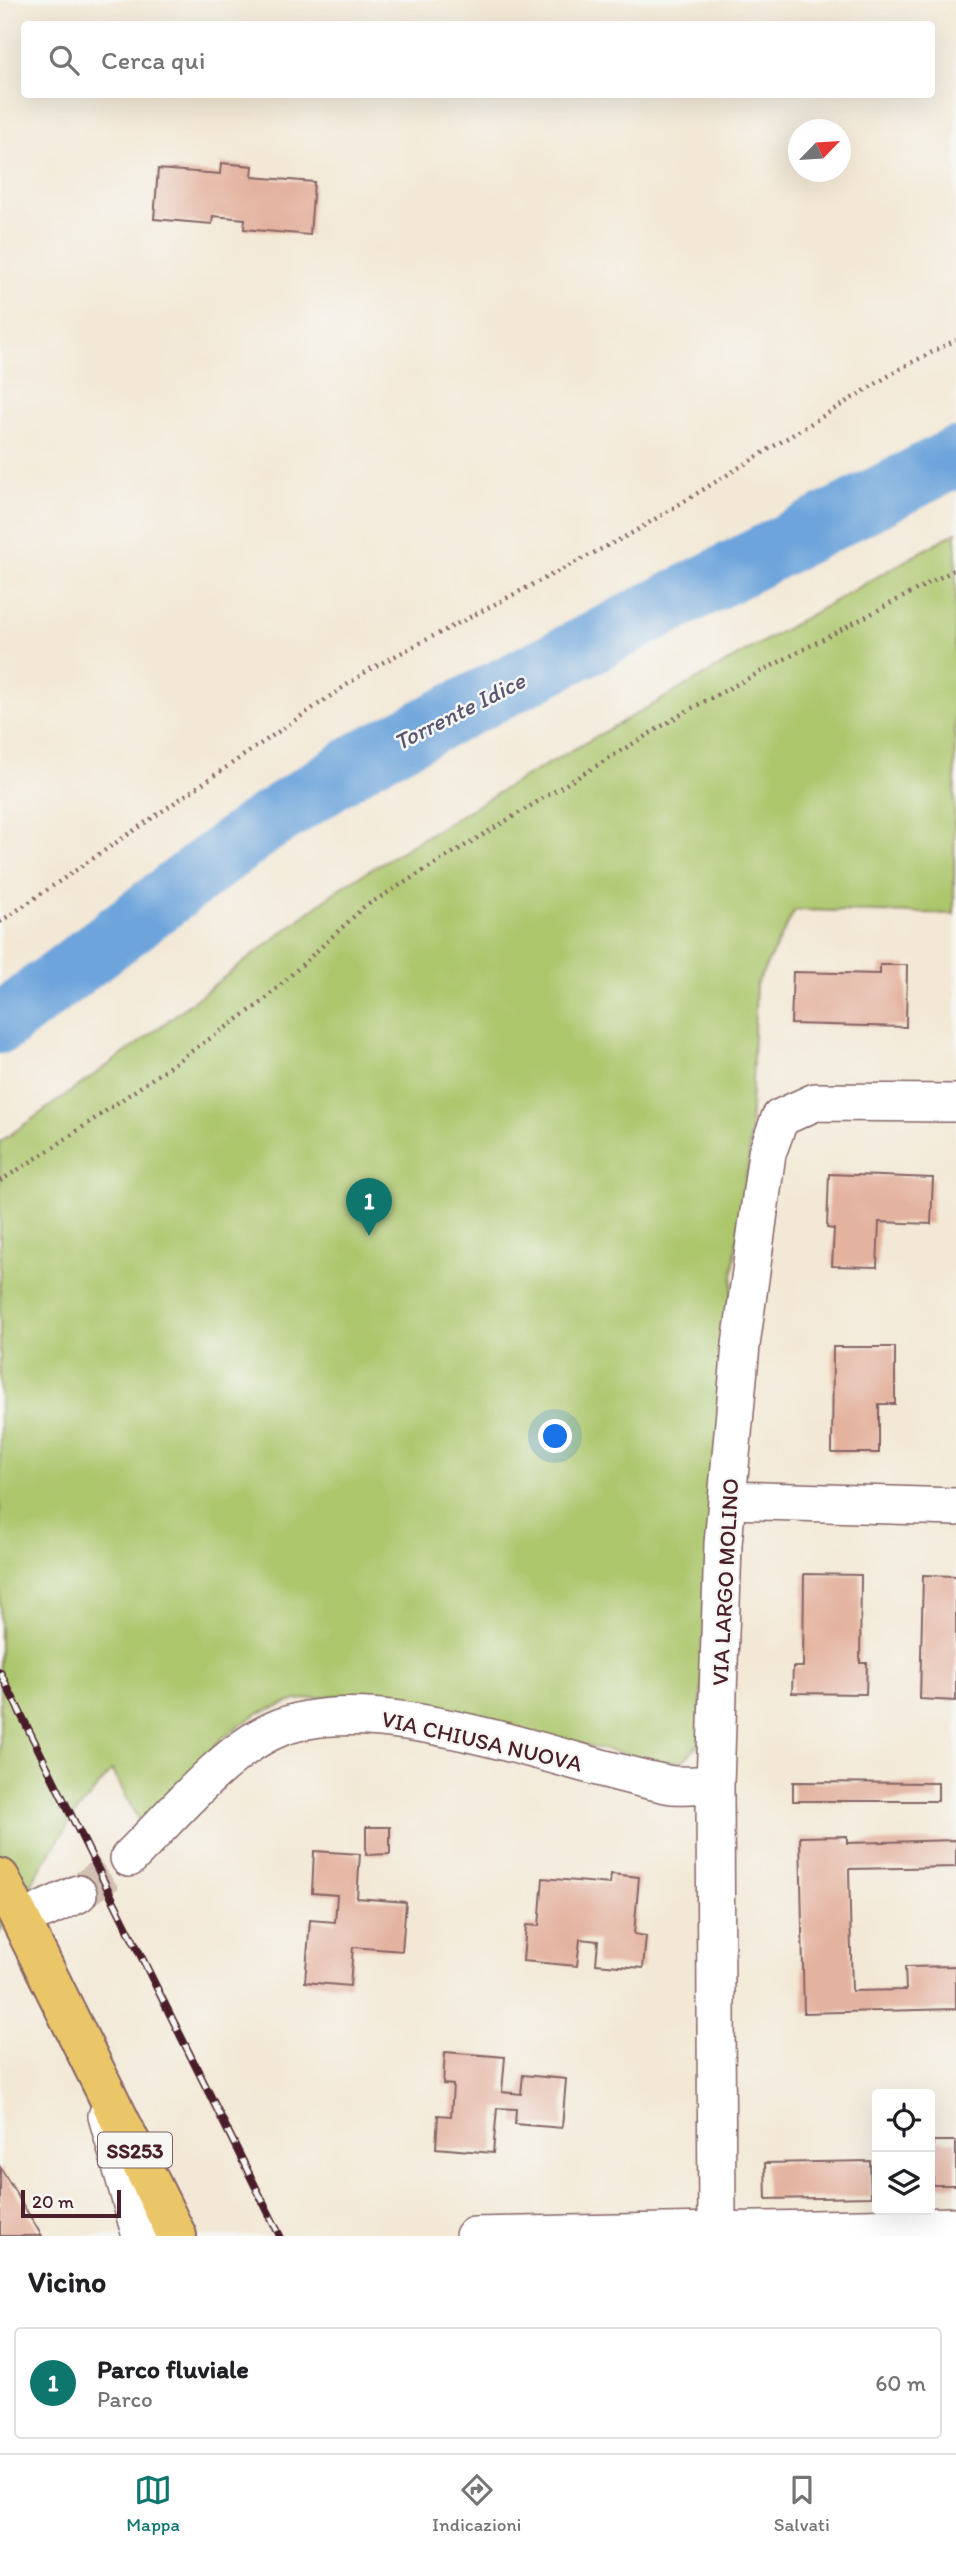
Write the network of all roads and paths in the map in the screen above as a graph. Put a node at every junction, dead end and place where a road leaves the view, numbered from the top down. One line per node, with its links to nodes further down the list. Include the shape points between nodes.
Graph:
1 (956, 340): 3 (path, via 903,367 634,532 370,669)
2 (956, 569): 5 (path, via 690,709 364,907 261,1003)
3 (0, 922)
4 (956, 1103): 6 (street, VIA LARGO MOLINO, via 815,1102 780,1118 767,1153 741,1345)
5 (0, 1181)
6 (728, 1500): 7 (street); 8 (street, VIA LARGO MOLINO)
7 (956, 1507)
8 (715, 1784): 9 (street, VIA CHIUSA NUOVA, via 670,1785 457,1731 367,1715 313,1718 272,1730 236,1752); 15 (street, VIA LARGO MOLINO)
9 (129, 1858)
10 (0, 1878): 13 (main road, SS253)
11 (78, 1894): 12 (street)
12 (43, 1910)
13 (92, 2065): 16 (street); 17 (main road, SS253)
14 (956, 2226): 15 (street)
15 (717, 2231): 18 (street)
16 (141, 2236)
17 (177, 2236)
18 (474, 2236)

